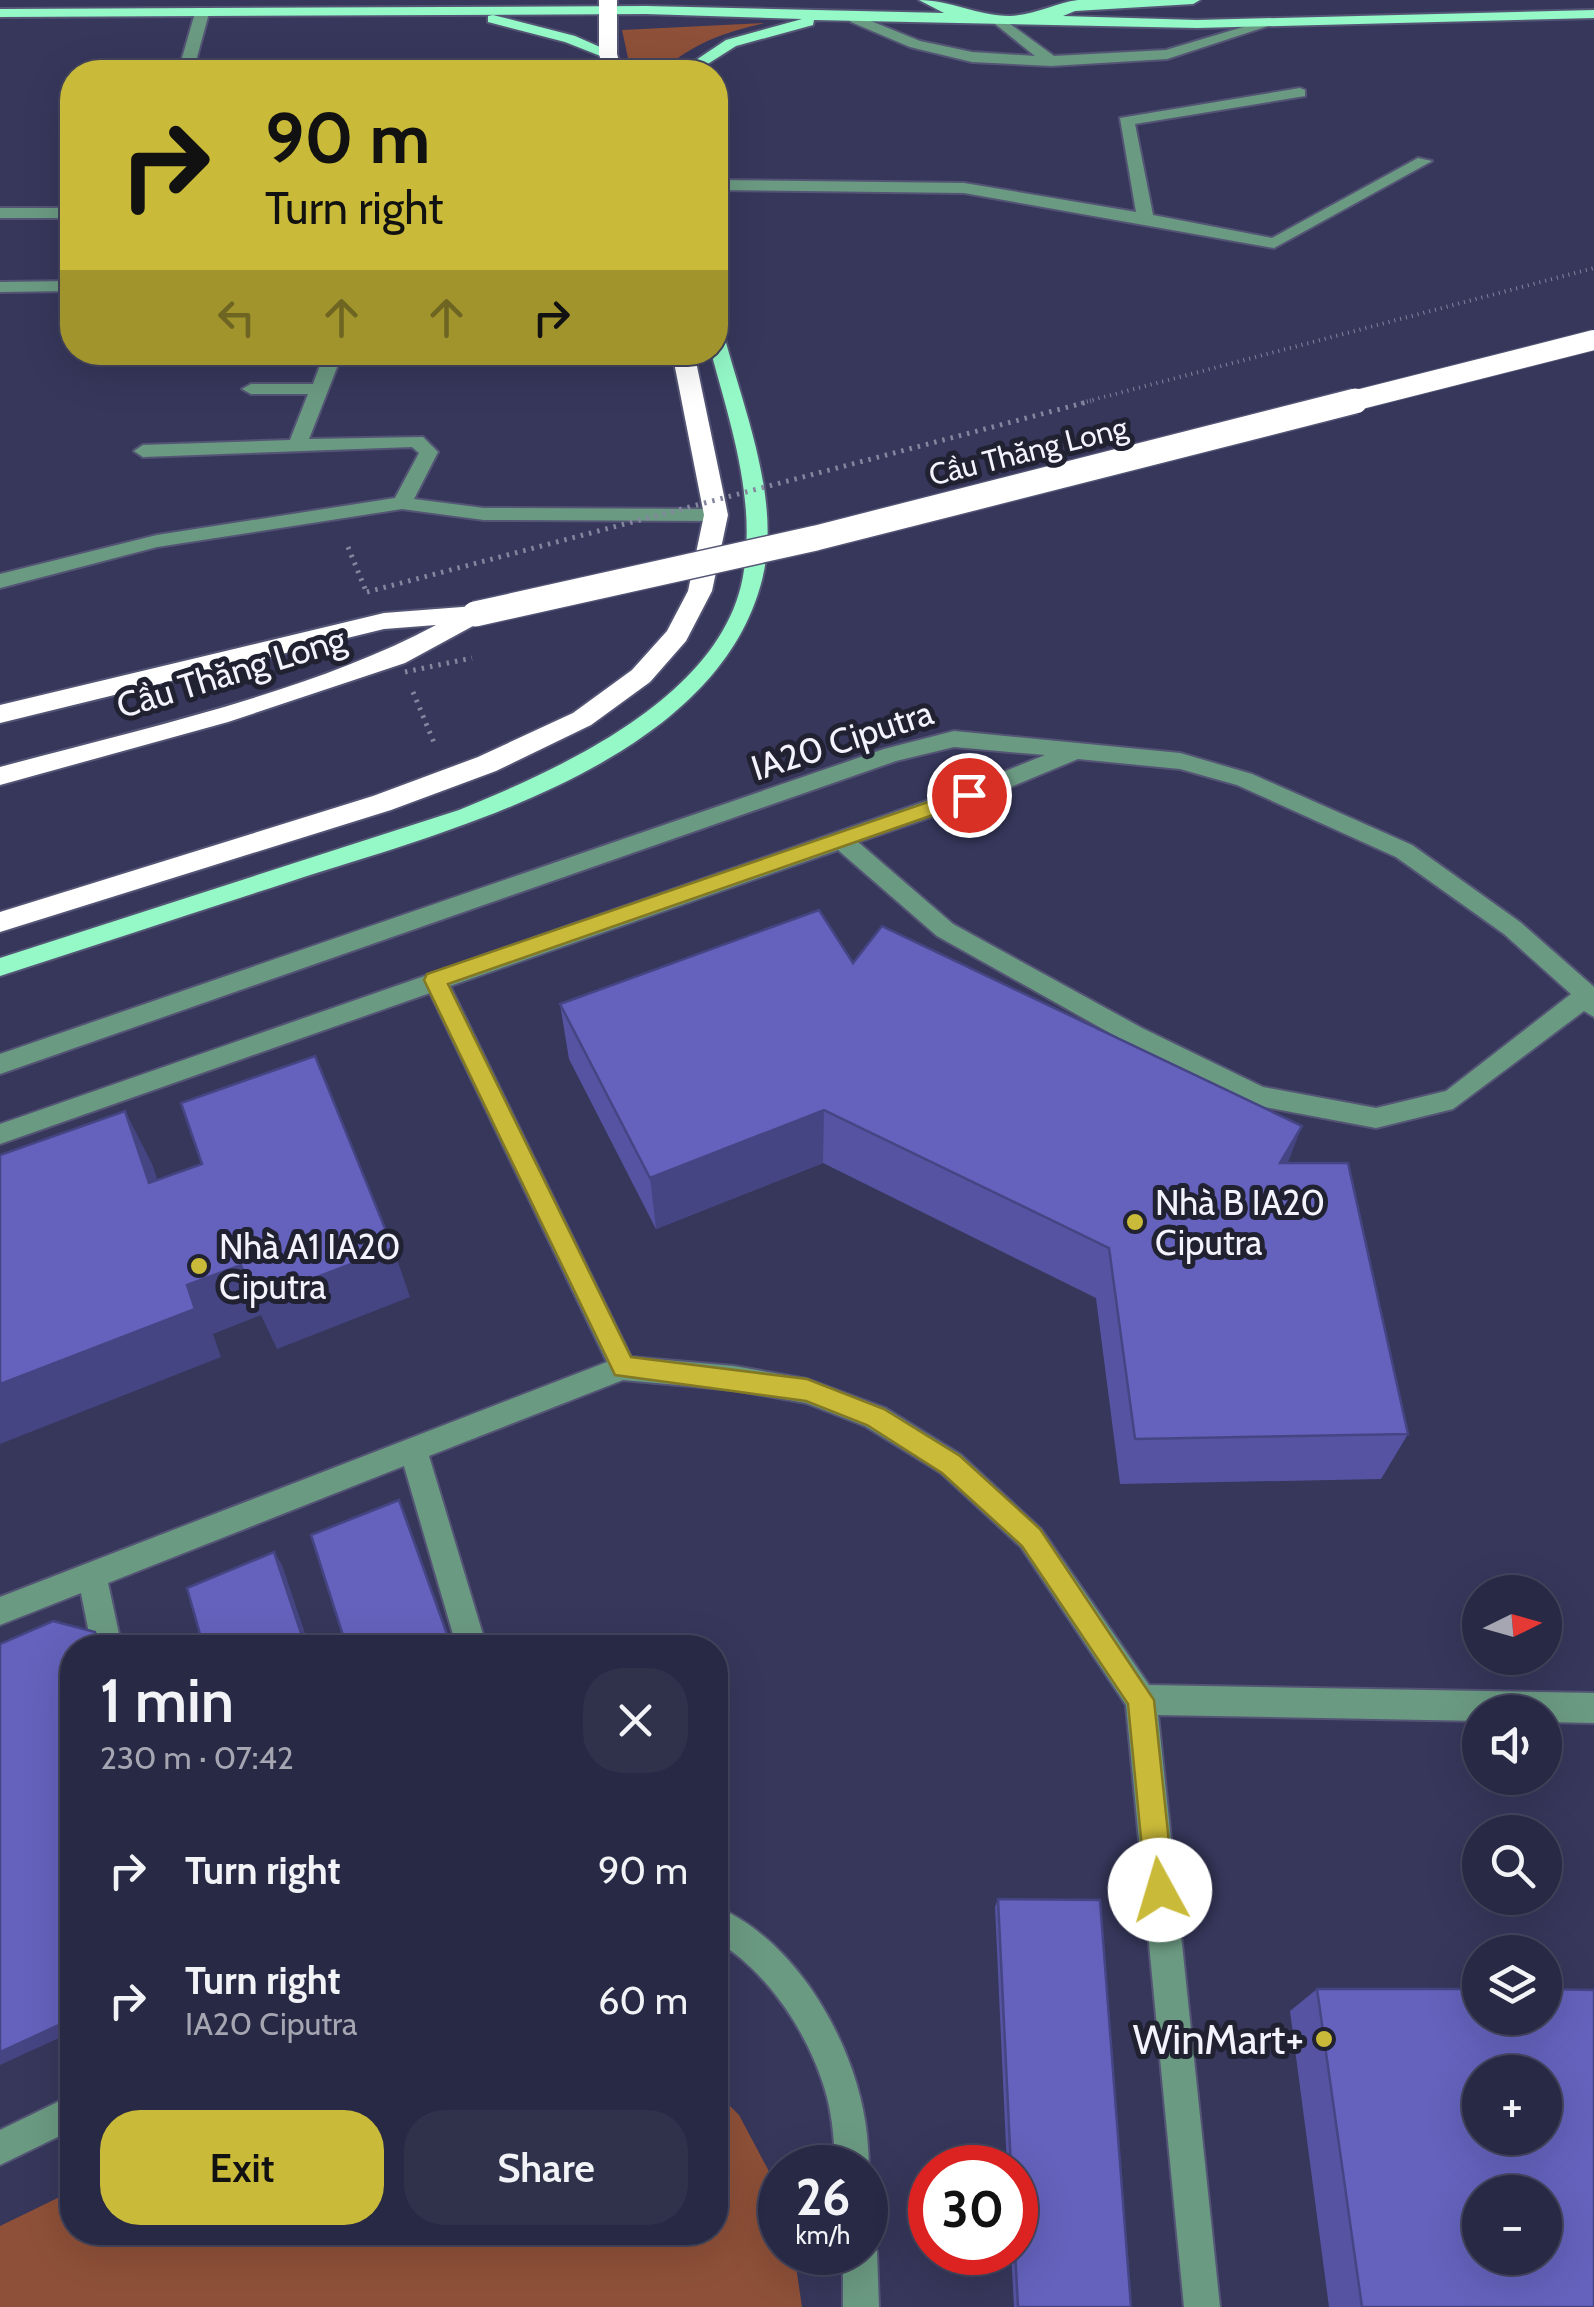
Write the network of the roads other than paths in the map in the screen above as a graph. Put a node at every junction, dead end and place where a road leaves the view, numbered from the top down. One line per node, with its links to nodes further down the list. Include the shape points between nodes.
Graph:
1 (926, 0): 10 (main road)
2 (1192, 0): 3 (main road)
3 (1080, 4): 13 (main road)
4 (607, 5): 5 (main road); 9 (main road); 17 (highway)
5 (459, 11): 7 (main road); 16 (main road, via 558,36)
6 (0, 12): 7 (main road)
7 (202, 13): 15 (street)
8 (1594, 14): 14 (main road)
9 (828, 17): 11 (main road); 18 (main road, via 731,43)
10 (972, 17): 11 (main road); 12 (main road)
11 (856, 18): 19 (street, via 915,44)
12 (999, 20): 13 (main road); 19 (street)
13 (1026, 20): 14 (main road)
14 (1270, 22): 19 (street, via 1168,54)
15 (188, 60)
16 (604, 60)
17 (610, 60)
18 (700, 60)
19 (1051, 62)
20 (1300, 92): 25 (street, via 1126,120)
21 (1424, 161): 25 (street, via 1274,243)
22 (728, 185): 25 (street, via 964,188)
23 (0, 213): 24 (street)
24 (60, 214)
25 (1145, 218)
26 (60, 286): 27 (street)
27 (0, 287)
28 (1594, 340): 39 (highway, Cầu Thăng Long, bridge, via 816,538)
29 (329, 365): 33 (street)
30 (686, 365): 37 (highway)
31 (723, 365): 45 (main road, via 754,506 752,584 732,630 701,674 651,720 542,786 467,816)
32 (252, 389): 33 (street)
33 (321, 389): 34 (street)
34 (298, 444): 35 (street); 36 (street, via 416,441 429,452)
35 (143, 451)
36 (402, 503): 37 (street, via 484,514); 38 (street, via 157,541)
37 (716, 515): 44 (highway, via 700,591 677,635 641,676 582,718 382,803)
38 (0, 581)
39 (475, 614): 40 (highway, Cầu Thăng Long, via 384,621); 42 (highway, Cầu Thăng Long, via 396,658 219,716)
40 (0, 714)
41 (1080, 749): 43 (street); 47 (street, IA20 Ciputra, via 1180,762 1244,779 1404,851 1512,928); 48 (street, IA20 Ciputra, via 954,739 892,754)
42 (0, 776)
43 (840, 840): 46 (street); 47 (street, via 945,930 1259,1096 1376,1118 1453,1099)
44 (0, 922)
45 (0, 967)
46 (435, 980): 49 (street); 50 (street)
47 (1590, 1001)
48 (0, 1064)
49 (0, 1134)
50 (624, 1368): 51 (street); 56 (street, via 807,1390 876,1417 951,1464 1031,1538)
51 (414, 1449): 52 (street); 55 (street)
52 (92, 1575): 53 (street); 54 (street)
53 (0, 1611)
54 (104, 1635)
55 (468, 1635)
56 (1141, 1700): 57 (street); 64 (street)
57 (1594, 1708)
58 (728, 1928): 60 (street, via 795,1992 843,2093)
59 (60, 2118): 61 (street)
60 (850, 2145)
61 (0, 2148)
62 (860, 2275): 63 (street)
63 (861, 2307)
64 (1202, 2307)

